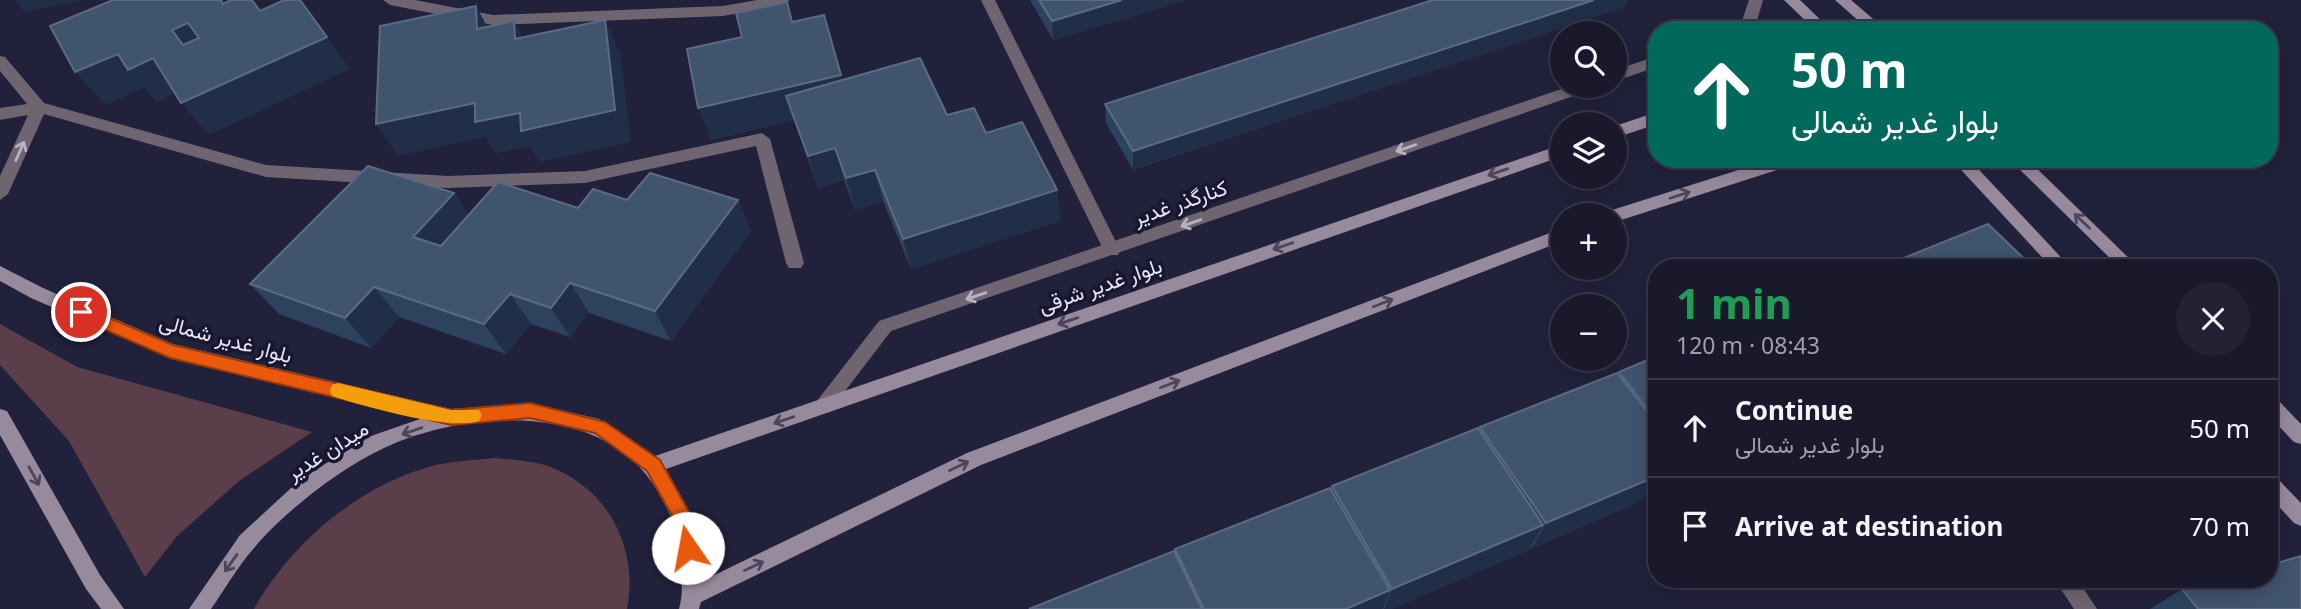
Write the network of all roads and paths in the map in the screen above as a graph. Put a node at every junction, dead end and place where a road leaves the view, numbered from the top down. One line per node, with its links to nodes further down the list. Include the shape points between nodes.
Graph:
1 (390, 0): 2 (street, via 493,20 723,11)
2 (783, 0)
3 (988, 0): 25 (street)
4 (1756, 0): 7 (street)
5 (1791, 0): 8 (main road)
6 (1842, 0): 9 (main road)
7 (1750, 21)
8 (1814, 21)
9 (1868, 21)
10 (0, 61): 14 (street)
11 (1648, 64): 12 (street)
12 (1627, 72)
13 (1551, 98): 25 (street, کنارگذر غدیر, one-way to 25)
14 (39, 107): 15 (street); 22 (street, one-way to 14); 28 (street, via 266,171 448,182 585,177 762,139)
15 (0, 114)
16 (1648, 121): 17 (main road)
17 (1627, 128)
18 (1550, 154): 30 (main road, بلوار غدیر شرقی, one-way to 30)
19 (1766, 168): 23 (main road, one-way to 19)
20 (1968, 168): 26 (main road)
21 (2026, 168): 27 (main road, one-way to 21)
22 (0, 194)
23 (1627, 212)
24 (1550, 239): 39 (main road, one-way to 24, via 974,459)
25 (1112, 250): 30 (street, کنارگذر غدیر, one-way to 30, via 885,326)
26 (2054, 259)
27 (2122, 259)
28 (795, 263)
29 (0, 273): 33 (main road, بلوار غدیر شمالی, via 170,351)
30 (822, 406): 35 (main road, بلوار غدیر شرقی, one-way to 35)
31 (2278, 413): 34 (main road)
32 (0, 417): 40 (main road, one-way to 40, via 93,582)
33 (451, 417): 35 (main road, میدان غدیر, via 530,411 588,424); 41 (main road, میدان غدیر, one-way to 41, via 378,442 309,484 247,541)
34 (2301, 436)
35 (653, 466): 39 (main road, میدان غدیر, via 686,523)
36 (2278, 493): 37 (main road)
37 (2301, 517)
38 (2071, 588): 42 (street)
39 (691, 603)
40 (114, 609)
41 (199, 609)
42 (2087, 609)

